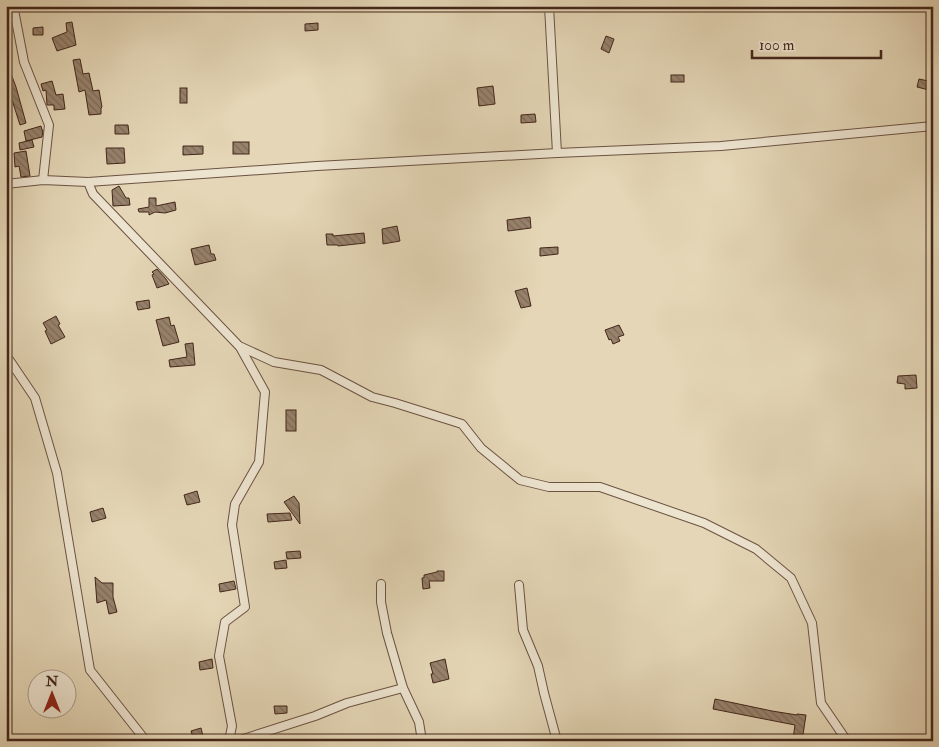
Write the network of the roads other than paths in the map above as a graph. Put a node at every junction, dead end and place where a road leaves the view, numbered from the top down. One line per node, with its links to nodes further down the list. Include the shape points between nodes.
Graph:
1 (15, 6): 5 (street, via 24,62 49,125)
2 (548, 6): 4 (street)
3 (933, 126): 4 (street, via 721,146)
4 (557, 153): 6 (street)
5 (43, 180): 6 (street); 7 (street)
6 (88, 182): 8 (street, via 94,194)
7 (6, 184)
8 (239, 346): 14 (street, via 266,392 259,462 235,504 232,525 245,607 225,622 219,656 232,726); 18 (street, via 274,362 321,370 372,397 462,424 481,448 520,480 549,487 600,487 704,523 756,549 791,578 812,623 821,703)
9 (6, 355): 13 (street, via 34,398 57,473 90,670)
10 (381, 584): 12 (street, via 387,633)
11 (519, 585): 17 (street, via 523,630 538,666)
12 (403, 688): 15 (street, via 347,703); 16 (street, via 419,722)
13 (146, 741)
14 (230, 741)
15 (237, 741)
16 (422, 741)
17 (557, 741)
18 (847, 741)

